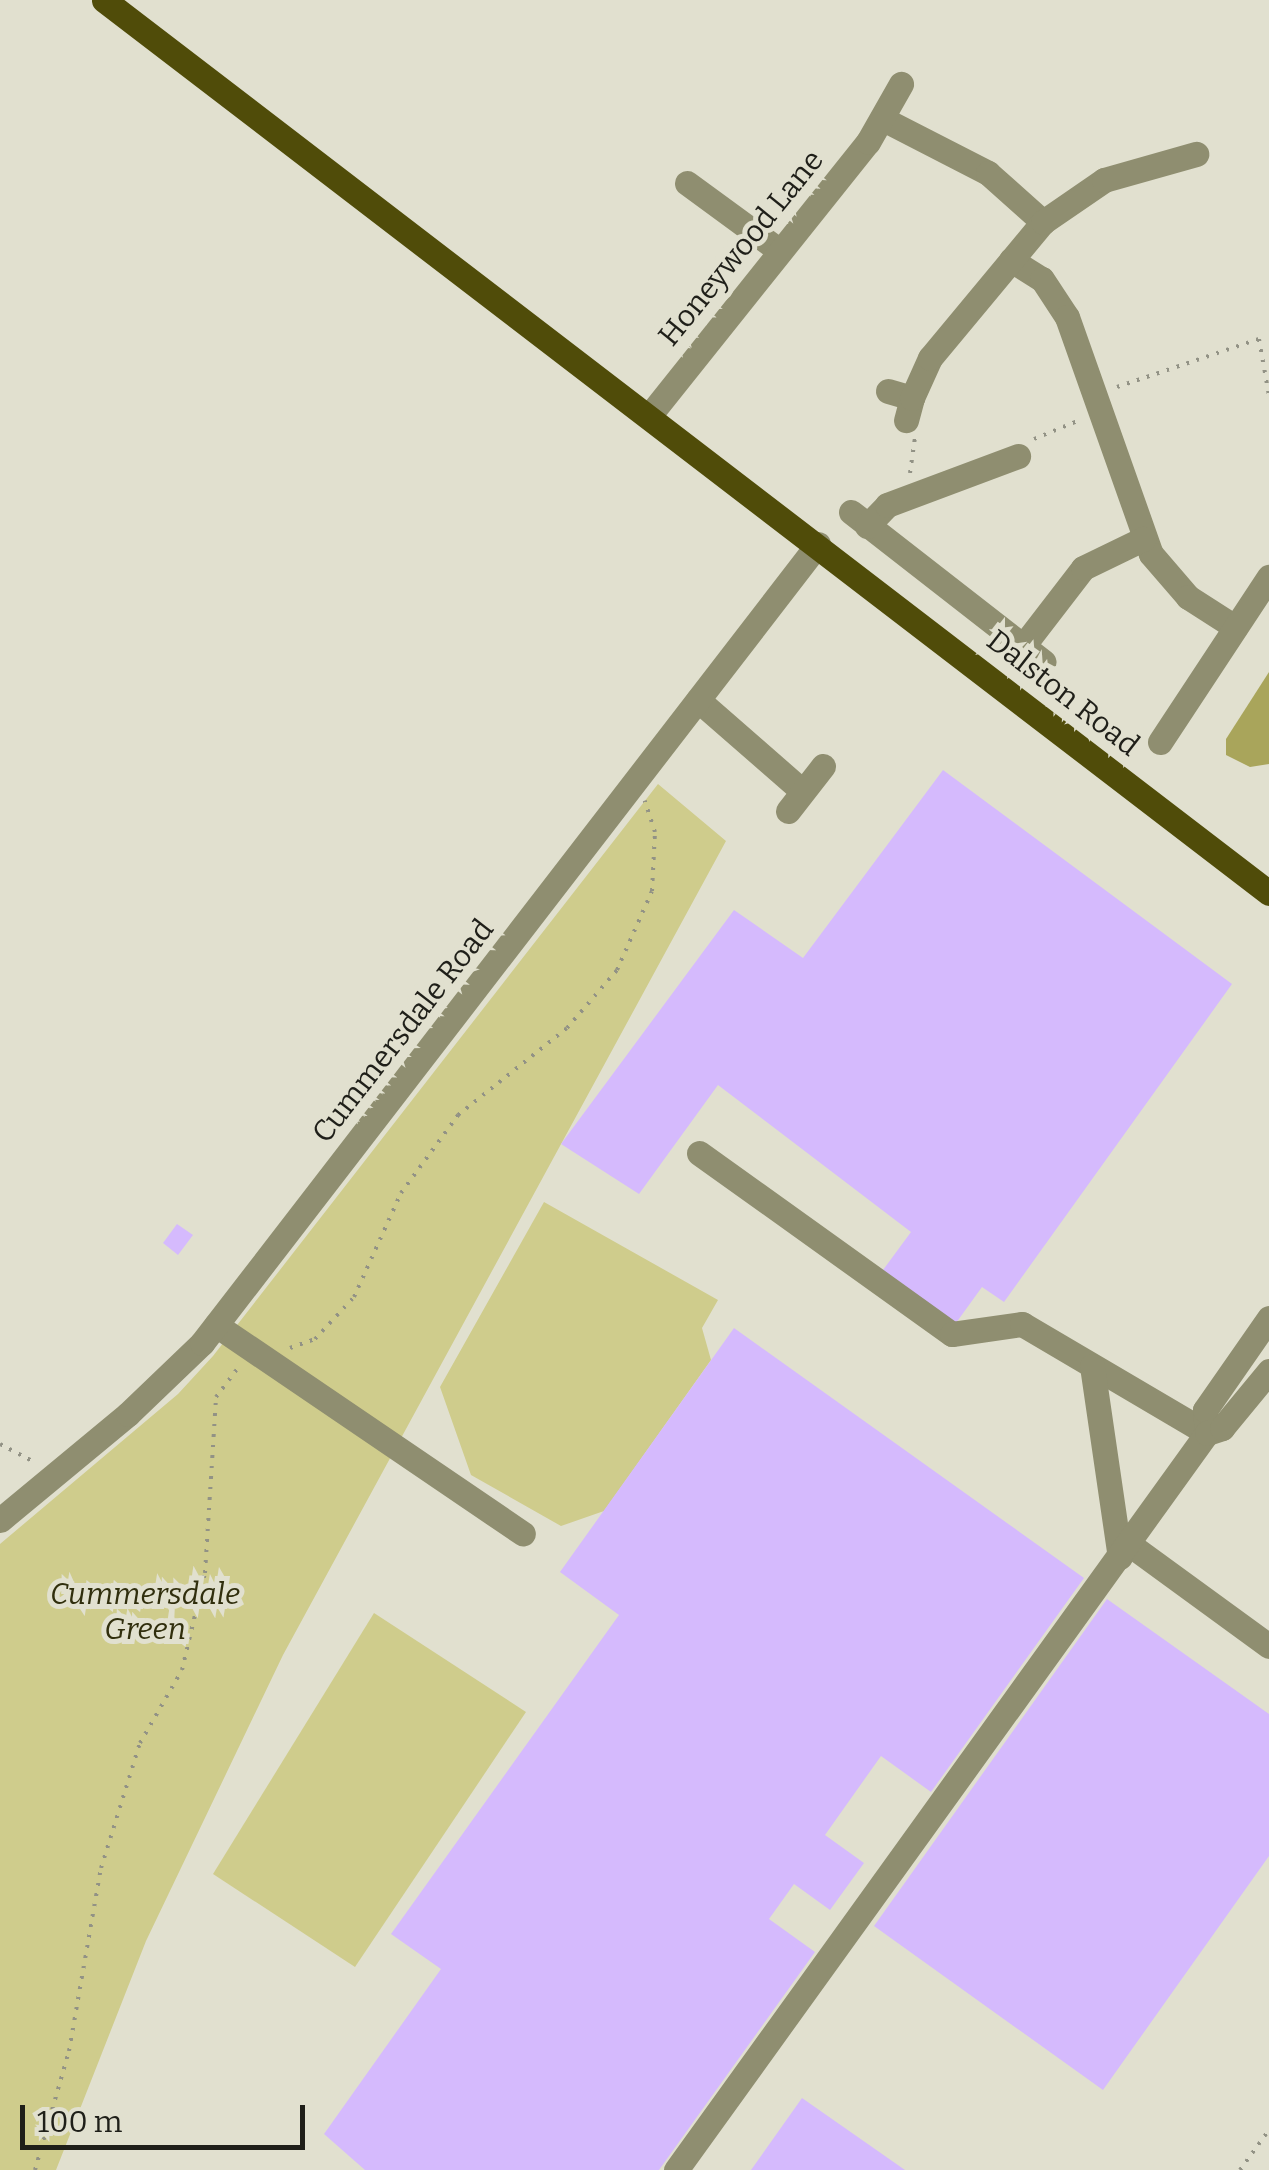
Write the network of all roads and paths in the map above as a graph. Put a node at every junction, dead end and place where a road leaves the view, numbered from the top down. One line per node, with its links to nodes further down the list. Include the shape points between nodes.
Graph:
1 (104, 0): 12 (main road, Dalston Road)
2 (901, 84): 3 (street, Honeywood Lane)
3 (883, 119): 6 (street, via 988,173); 7 (street, Honeywood Lane)
4 (1196, 154): 6 (street, via 1104,180)
5 (687, 183): 7 (street)
6 (1043, 222): 8 (street)
7 (780, 250): 12 (street, Honeywood Lane)
8 (1011, 260): 10 (street, via 930,358); 11 (street, via 1052,290)
9 (1269, 396): 11 (path, via 1259,339 1133,379)
10 (902, 403): 14 (path, via 916,430)
11 (1096, 405): 13 (path, via 1073,425); 15 (street)
12 (649, 416): 16 (main road, Dalston Road)
13 (1020, 449): 19 (street, via 859,519)
14 (911, 481)
15 (1143, 538): 18 (street, via 1174,583); 19 (street, via 1083,568)
16 (818, 544): 21 (street, Cummersdale Road); 25 (main road, Dalston Road)
17 (1269, 577): 18 (street)
18 (1235, 627): 22 (street)
19 (1024, 646): 20 (street)
20 (1044, 662)
21 (698, 700): 23 (street, via 795,800); 24 (street, Cummersdale Road)
22 (1160, 742)
23 (823, 766)
24 (634, 784): 28 (street, Cummersdale Road); 29 (path, via 655,832 655,862 636,936 617,970 566,1028 458,1115 401,1194 354,1297 335,1320 314,1339)
25 (1269, 892)
26 (699, 1154): 30 (street, via 952,1334 1022,1324)
27 (1269, 1318): 32 (street, via 1205,1410)
28 (216, 1324): 29 (street); 34 (street, Cummersdale Road)
29 (263, 1356): 36 (street); 40 (path, via 233,1368 216,1397 205,1572 182,1670 140,1743 101,1868 69,2051)
30 (1092, 1366): 32 (street); 37 (street)
31 (1269, 1372): 32 (street, via 1222,1428)
32 (1206, 1433): 37 (street)
33 (0, 1444): 34 (path)
34 (58, 1474): 35 (street, Cummersdale Road)
35 (0, 1520)
36 (523, 1534)
37 (1125, 1550): 38 (street); 41 (street)
38 (1269, 1646)
39 (1269, 2130): 42 (path)
40 (36, 2170)
41 (676, 2170)
42 (1240, 2170)

